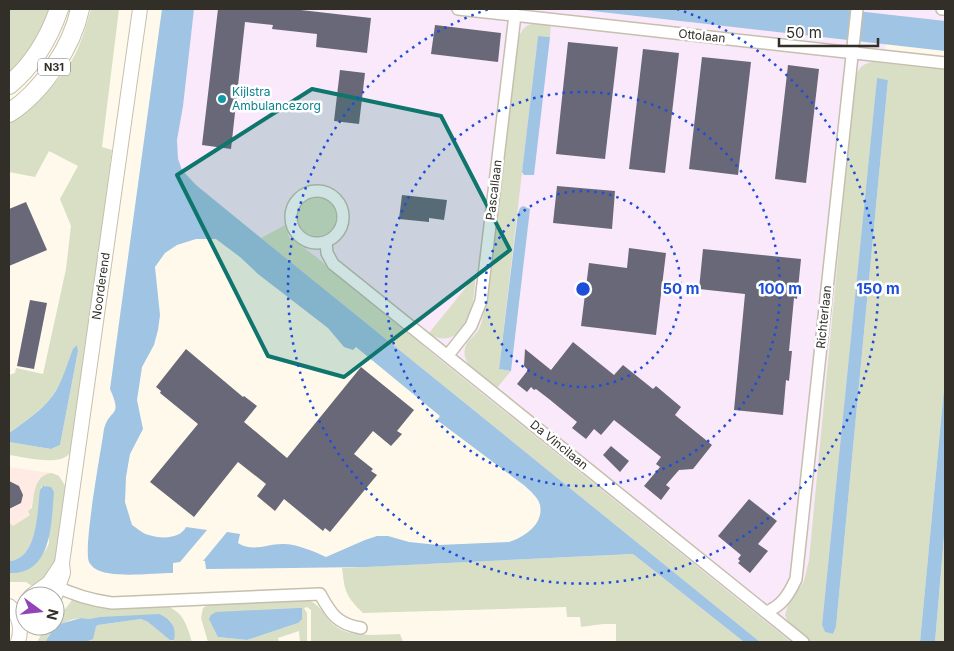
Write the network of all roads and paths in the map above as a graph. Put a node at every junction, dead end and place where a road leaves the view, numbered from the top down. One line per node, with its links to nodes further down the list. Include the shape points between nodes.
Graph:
1 (59, 9): 9 (highway, N31, via 50,34 34,59)
2 (80, 9): 10 (highway, N31, via 61,57 41,84)
3 (140, 9): 13 (street, Noorderend, via 62,562 64,573)
4 (458, 9): 6 (street, Ottolaan)
5 (857, 9): 7 (street, Richterlaan)
6 (515, 15): 7 (street, Ottolaan); 12 (street, Pascallaan, via 481,301 471,326)
7 (853, 49): 8 (street, Ottolaan); 15 (street, Richterlaan, via 796,579 782,602)
8 (945, 63)
9 (9, 85)
10 (9, 112)
11 (326, 242): 11 (street, via 339,231 343,213 335,198 327,193 309,192 295,203 292,212 294,229 308,241); 12 (street, Da Vincilaan, via 327,253 334,264)
12 (448, 355): 15 (street, Da Vincilaan)
13 (57, 586)
14 (65, 592): 16 (street, via 85,599 112,602 320,594 340,622)
15 (766, 612): 17 (street, Da Vincilaan)
16 (361, 628)
17 (803, 642)

